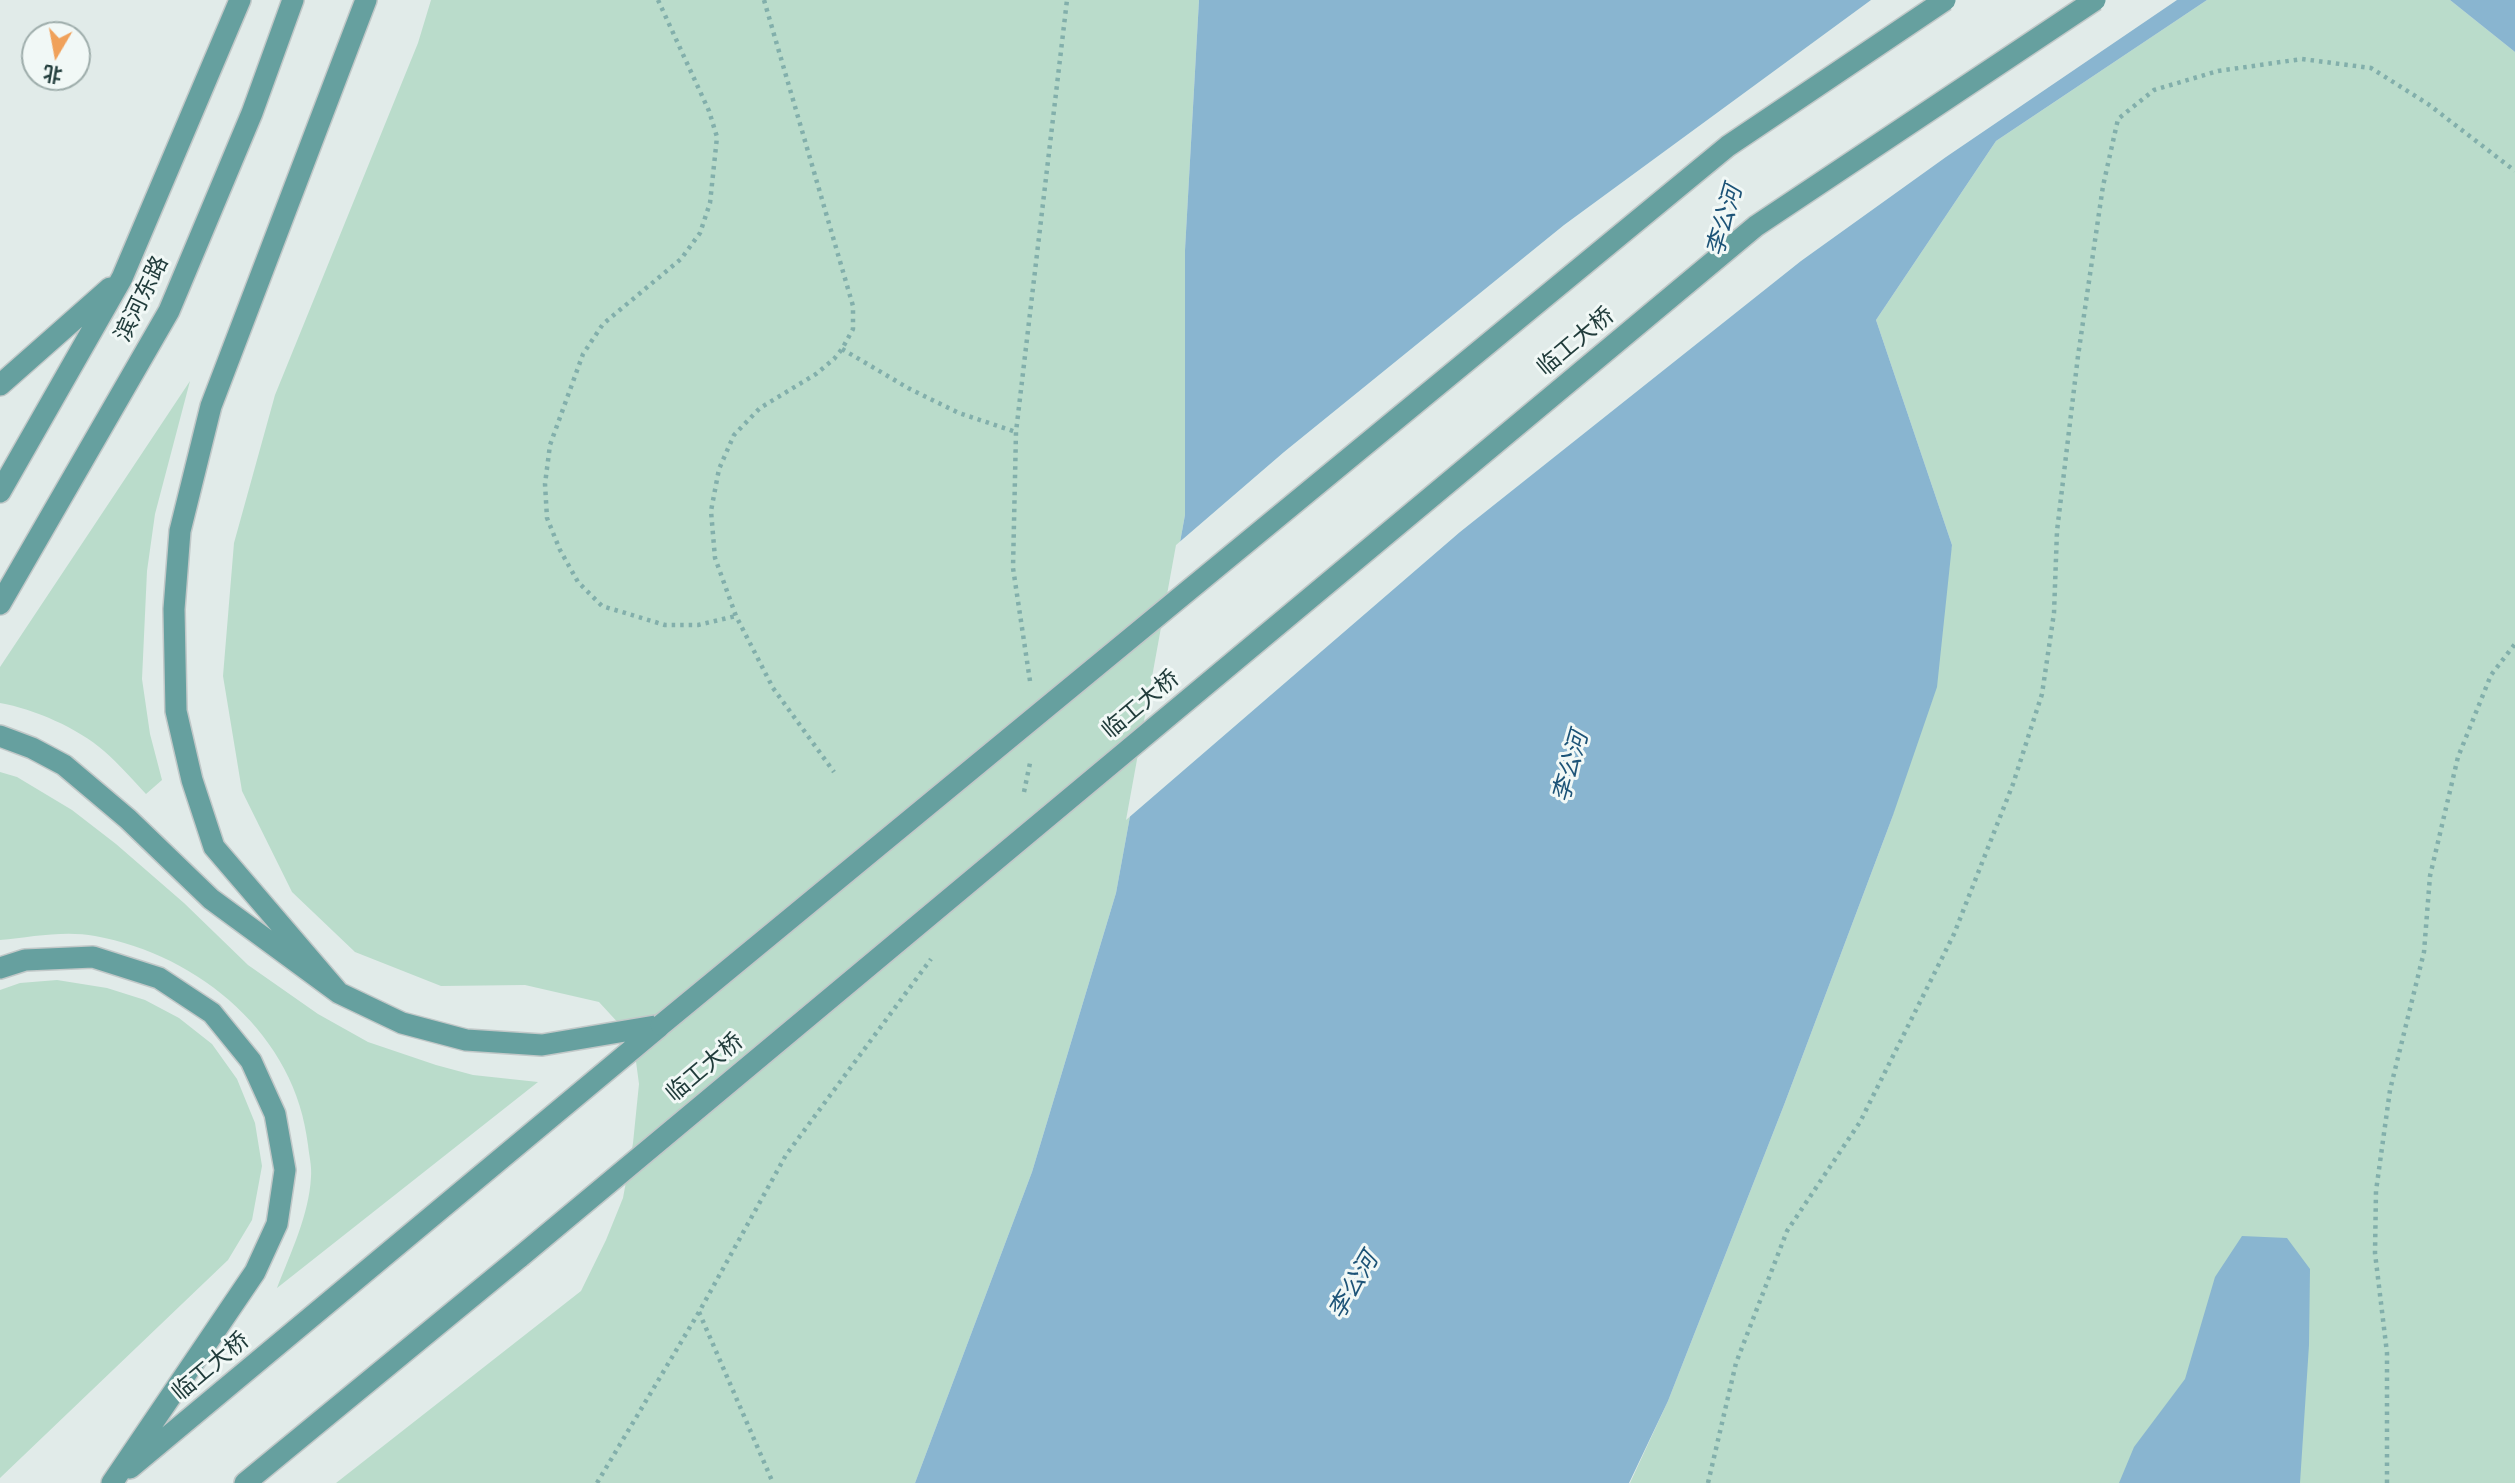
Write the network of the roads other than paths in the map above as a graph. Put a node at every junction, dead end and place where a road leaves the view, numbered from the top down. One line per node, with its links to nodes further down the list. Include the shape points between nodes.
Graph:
1 (240, 0): 6 (main road, 滨河东路)
2 (293, 0): 9 (main road, 滨河东路, via 252,113 169,311)
3 (366, 0): 12 (main road, via 211,406 180,531 174,609 176,711 214,846)
4 (1945, 0): 13 (main road, 临工大桥, bridge, via 1728,145)
5 (2095, 0): 15 (main road, 临工大桥, bridge, via 1756,226)
6 (122, 278): 7 (main road); 8 (main road, 滨河东路)
7 (0, 385)
8 (0, 492)
9 (0, 604)
10 (0, 736): 12 (main road, via 64,765 211,899)
11 (0, 968): 14 (main road, via 24,960 93,957 159,978 212,1013 251,1061 275,1114 285,1170 277,1224 255,1272)
12 (339, 992): 13 (main road, via 402,1023 466,1040 542,1045)
13 (661, 1026): 14 (main road, 临工大桥)
14 (113, 1483)
15 (245, 1483)

